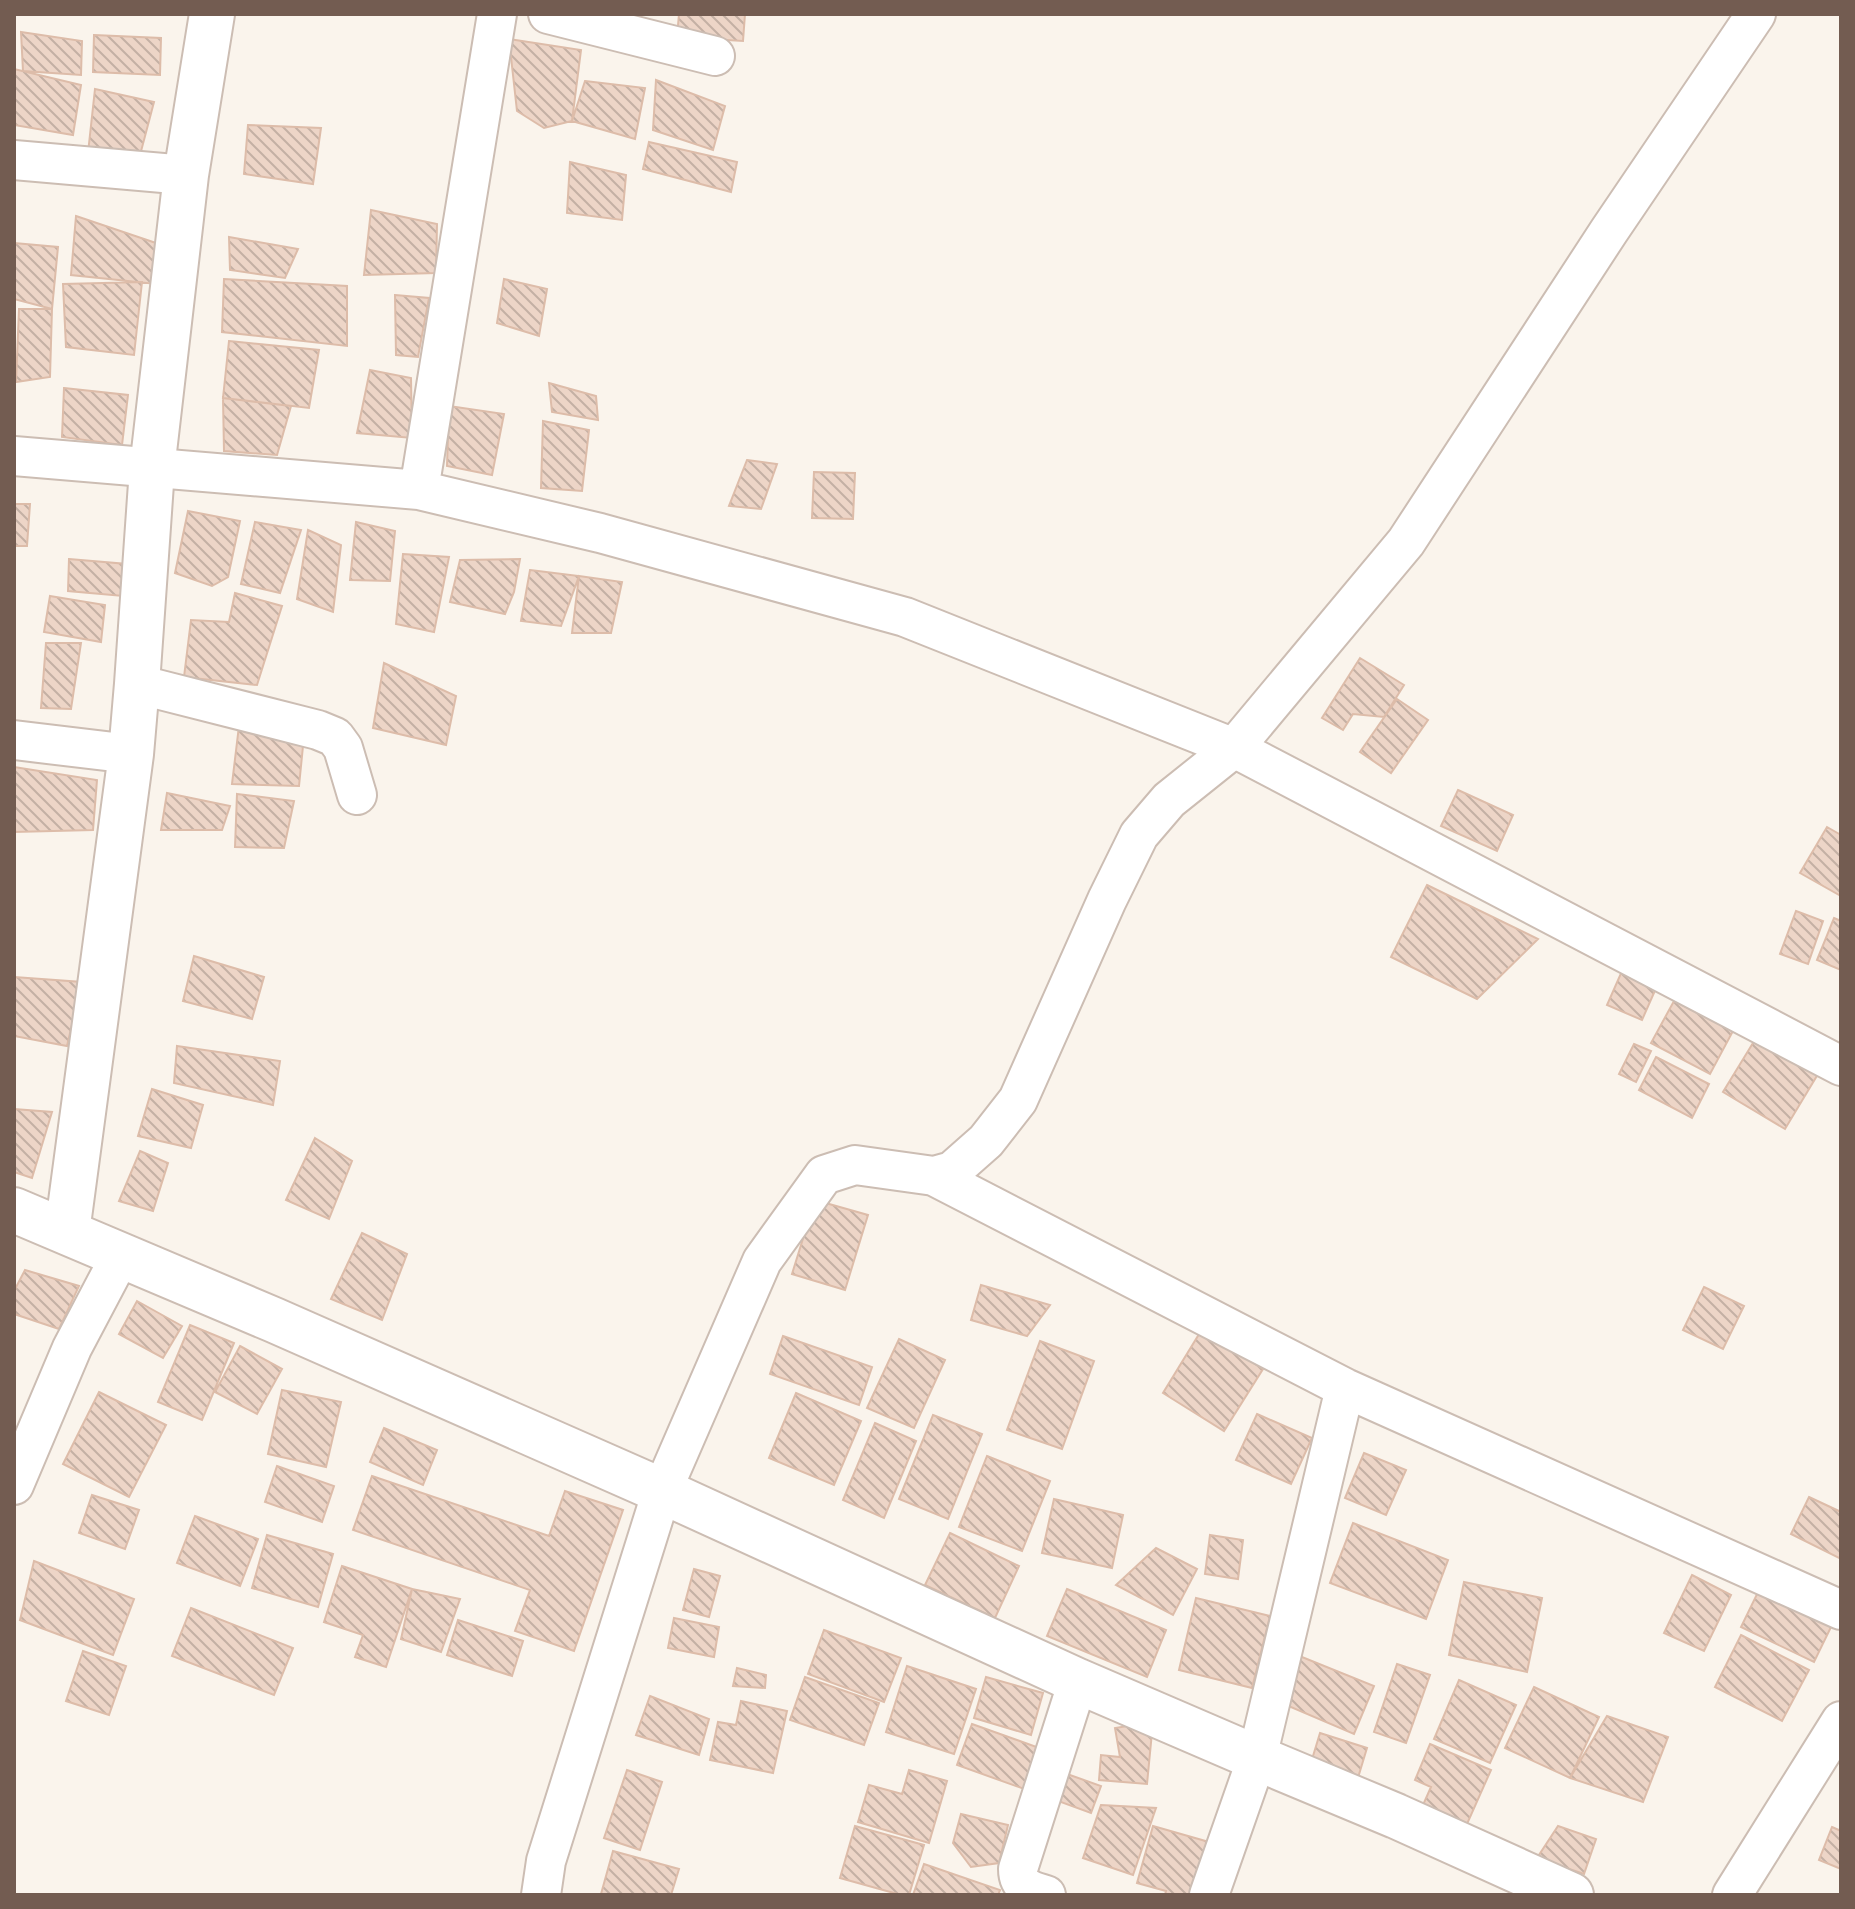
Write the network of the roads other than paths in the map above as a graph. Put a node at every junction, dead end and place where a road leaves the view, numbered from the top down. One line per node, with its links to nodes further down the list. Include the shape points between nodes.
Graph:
1 (212, 14): 7 (street)
2 (497, 14): 10 (street)
3 (548, 14): 5 (street)
4 (1756, 14): 13 (street, via 1406,542)
5 (715, 56)
6 (14, 160): 7 (street)
7 (186, 175): 9 (street)
8 (14, 456): 9 (street)
9 (152, 469): 10 (street); 11 (street)
10 (419, 490): 13 (street, via 600,533 905,617)
11 (137, 684): 14 (street); 15 (street, via 335,737)
12 (14, 740): 14 (street)
13 (1234, 748): 16 (street); 17 (street, via 1169,800 1139,835 1018,1100 986,1141 952,1171)
14 (131, 754): 19 (street)
15 (357, 795)
16 (1841, 1066)
17 (934, 1176): 21 (street); 23 (street, via 855,1165 824,1175 762,1261)
18 (14, 1210): 19 (street)
19 (67, 1232): 20 (street)
20 (121, 1255): 22 (street, via 72,1348); 23 (street)
21 (1345, 1388): 24 (street); 27 (street)
22 (14, 1485)
23 (662, 1491): 25 (street); 28 (street, via 546,1861)
24 (1841, 1610)
25 (1078, 1681): 27 (street); 29 (street, via 1018,1869 1022,1885)
26 (1841, 1721): 32 (street)
27 (1257, 1758): 30 (street); 31 (street)
28 (541, 1895)
29 (1046, 1895)
30 (1209, 1895)
31 (1571, 1895)
32 (1732, 1895)

